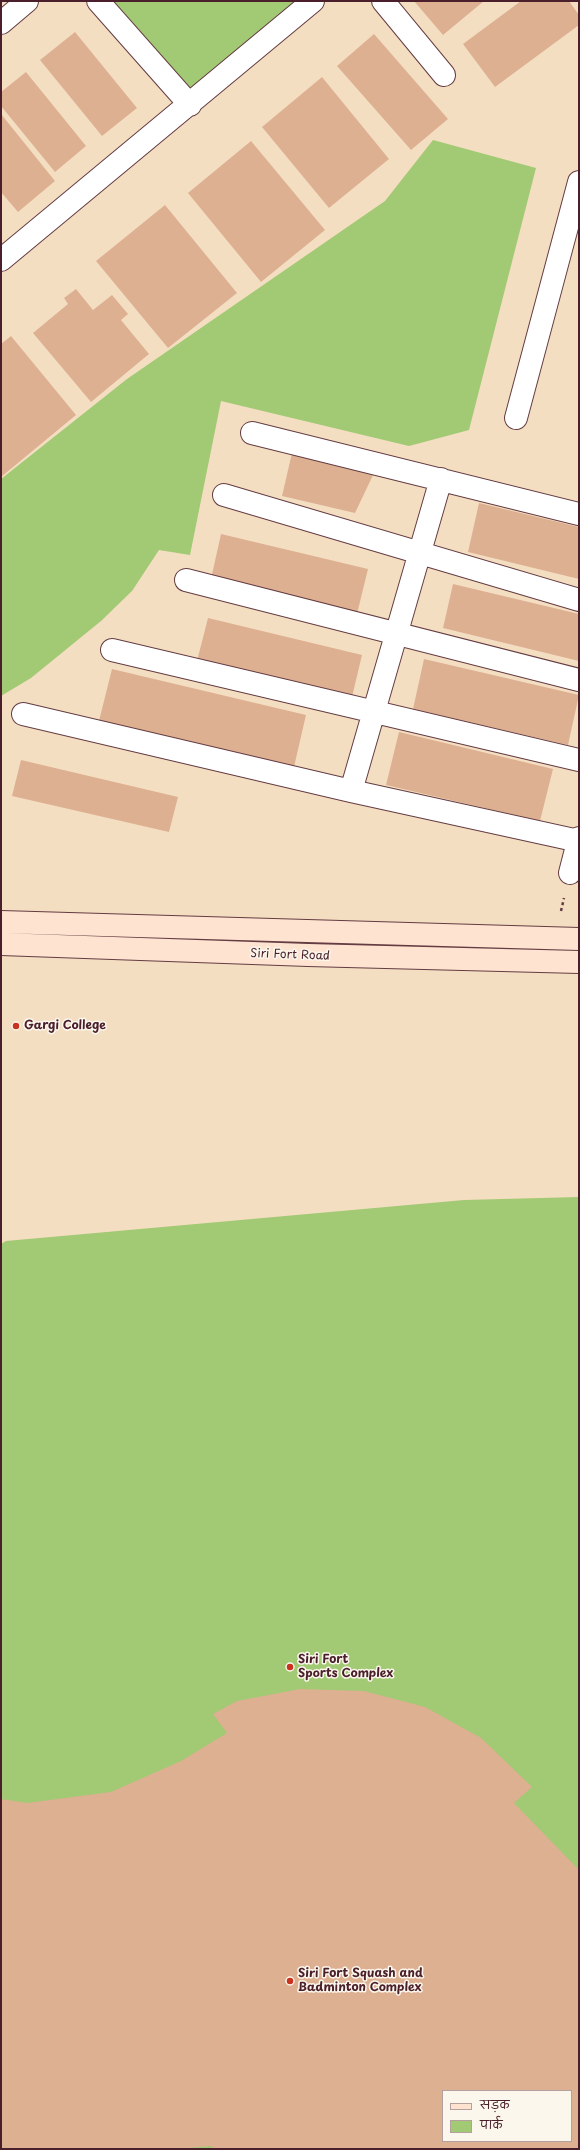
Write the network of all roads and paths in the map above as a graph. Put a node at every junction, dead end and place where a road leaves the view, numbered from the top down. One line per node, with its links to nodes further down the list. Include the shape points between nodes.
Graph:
1 (27, 1): 5 (street)
2 (98, 1): 7 (street)
3 (313, 1): 7 (street)
4 (383, 1): 6 (street)
5 (1, 23)
6 (444, 76)
7 (190, 105): 9 (street)
8 (579, 182): 10 (street)
9 (1, 260)
10 (516, 418)
11 (252, 433): 12 (street)
12 (441, 479): 14 (street); 15 (street)
13 (224, 494): 15 (street)
14 (579, 514)
15 (420, 553): 17 (street); 18 (street)
16 (186, 580): 18 (street)
17 (579, 600)
18 (396, 632): 20 (street); 21 (street)
19 (112, 650): 21 (street)
20 (579, 680)
21 (373, 712): 23 (street); 24 (street)
22 (23, 714): 24 (street)
23 (579, 760)
24 (351, 791): 25 (street)
25 (579, 840): 26 (street)
26 (570, 873): 28 (path)
27 (1, 922): 28 (street, Siri Fort Road)
28 (554, 939): 29 (street, Siri Fort Road)
29 (579, 939)
30 (1, 944): 31 (street, Siri Fort Road)
31 (579, 962)

